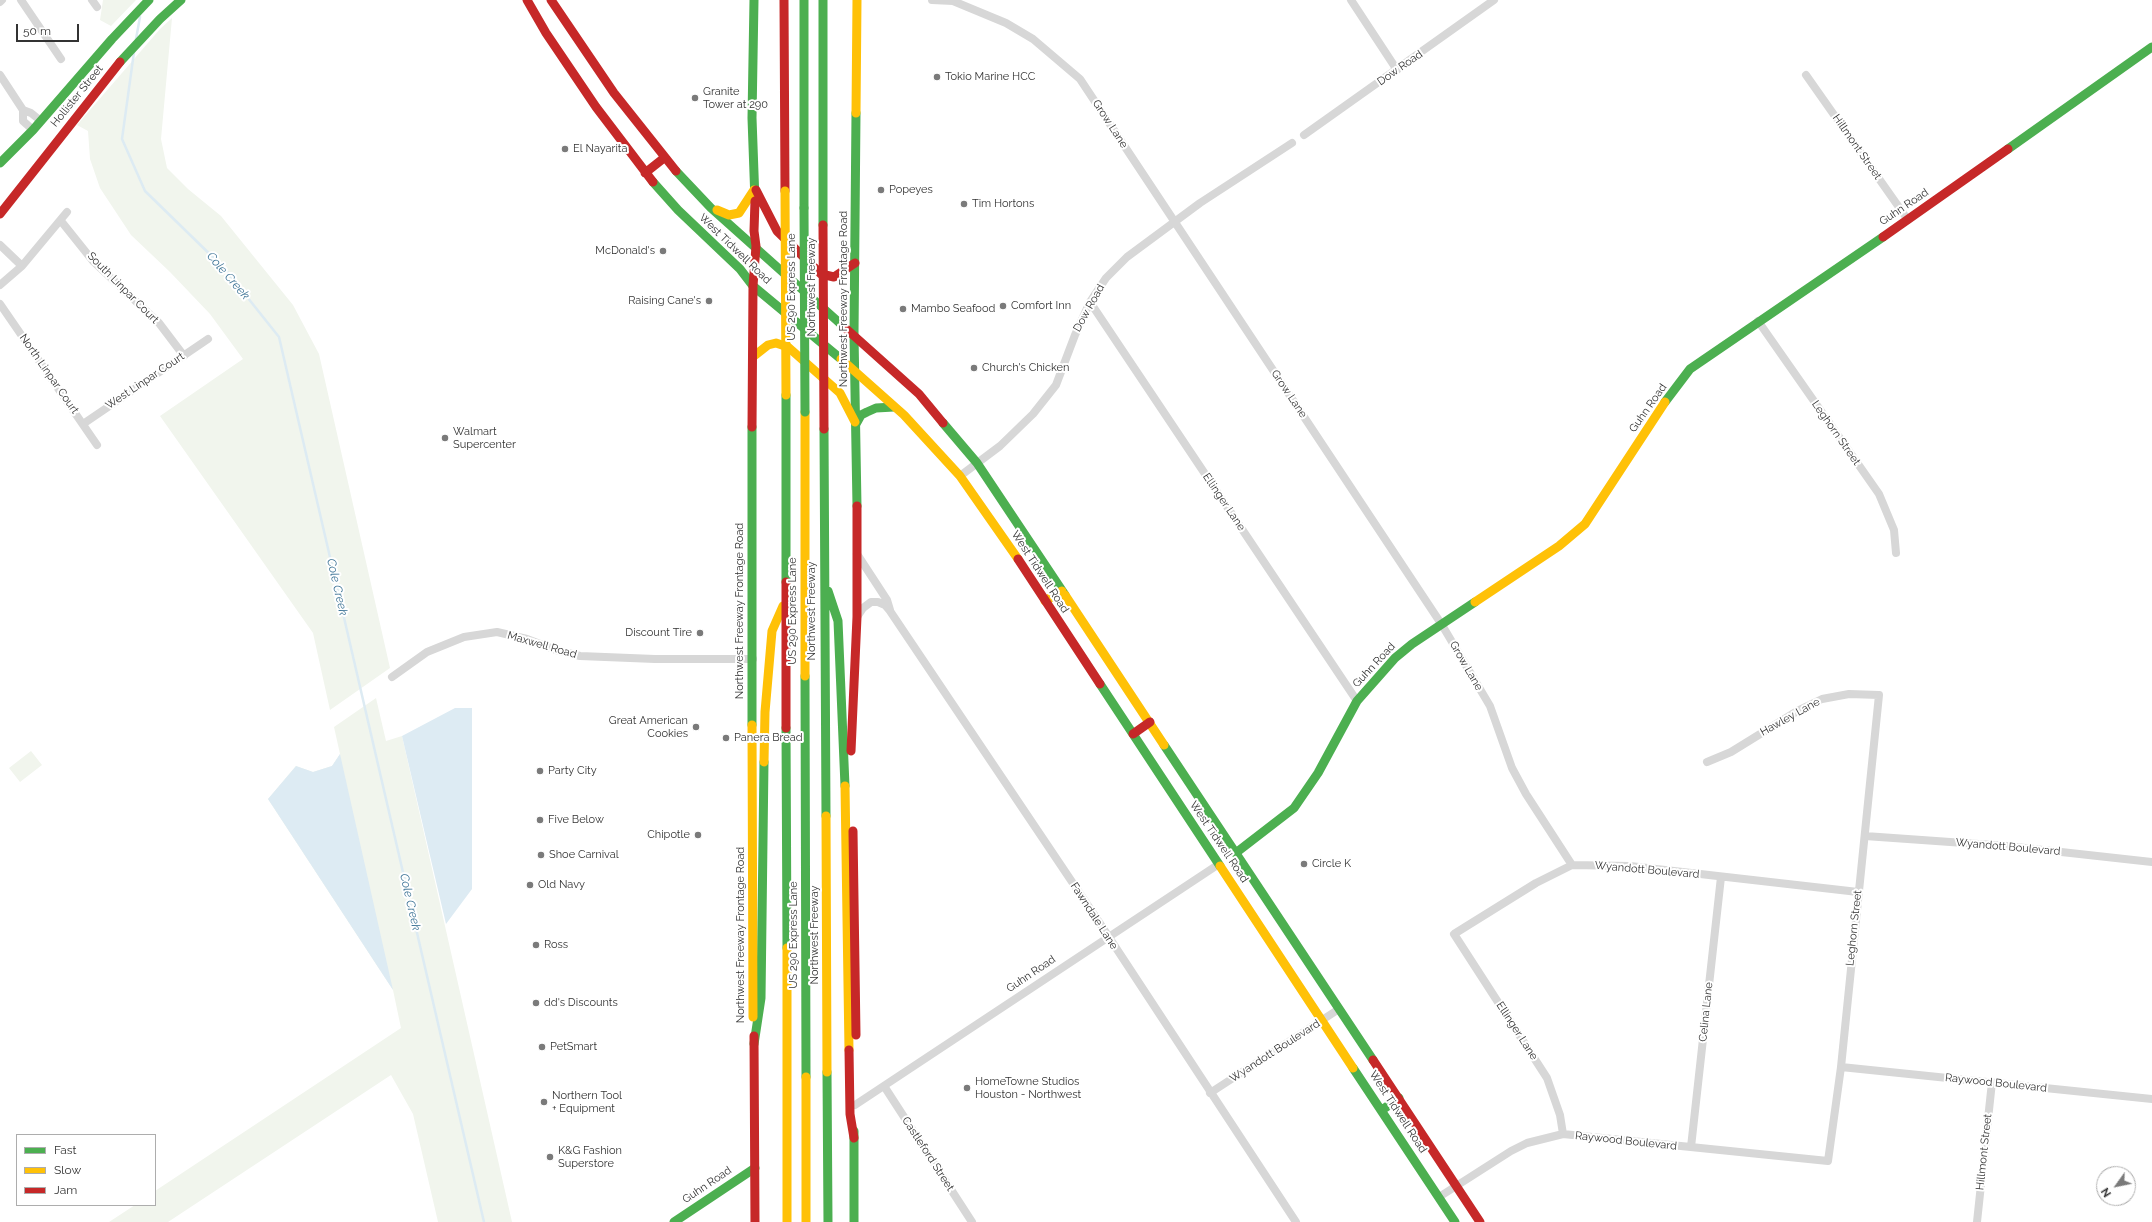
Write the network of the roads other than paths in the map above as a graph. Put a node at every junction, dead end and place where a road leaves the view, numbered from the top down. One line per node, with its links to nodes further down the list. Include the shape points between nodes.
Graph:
1 (21, 0): 15 (street)
2 (149, 0): 20 (main road, Hollister Street)
3 (181, 0): 30 (main road, Hollister Street, via 160,18 110,73)
4 (526, 0): 26 (main road, West Tidwell Road, via 596,107)
5 (551, 0): 24 (main road, West Tidwell Road, via 614,93)
6 (754, 0): 27 (main road, Northwest Freeway Frontage Road, via 752,118)
7 (784, 0): 58 (main road, bridge)
8 (804, 0): 100 (main road, US 290 Express Lane, bridge)
9 (823, 0): 56 (main road, Northwest Freeway, bridge)
10 (857, 0): 36 (main road, Northwest Freeway Frontage Road)
11 (932, 0): 33 (street, Grow Lane, via 953,1 1006,23 1033,40 1080,80)
12 (1350, 0): 16 (street)
13 (1494, 0): 16 (street, Dow Road)
14 (2152, 48): 31 (main road, Guhn Road)
15 (61, 59)
16 (1397, 70): 22 (street, Dow Road)
17 (0, 75): 19 (street)
18 (1806, 75): 31 (street, Hillmont Street)
19 (23, 110): 20 (street); 21 (street, via 23,121)
20 (41, 121): 21 (main road, Hollister Street)
21 (33, 130): 25 (main road, Hollister Street)
22 (1304, 135)
23 (1292, 143): 33 (street, Dow Road)
24 (664, 158): 26 (main road); 28 (main road, West Tidwell Road)
25 (0, 162)
26 (645, 173): 39 (main road, West Tidwell Road, via 691,224 740,269)
27 (755, 187): 28 (main road, via 739,213 728,215); 35 (main road, Northwest Freeway Frontage Road); 36 (main road, via 777,231 821,274 834,276)
28 (711, 208): 35 (main road, West Tidwell Road)
29 (68, 212): 32 (street)
30 (0, 214)
31 (1908, 220): 42 (main road, Guhn Road)
32 (61, 221): 37 (street); 45 (street, South Linpar Court, via 93,261 159,323)
33 (1174, 222): 40 (street, Dow Road, via 1129,255 1106,278); 62 (street, Grow Lane)
34 (0, 245): 37 (street)
35 (756, 246): 39 (main road, Northwest Freeway Frontage Road); 43 (main road, West Tidwell Road)
36 (855, 263): 43 (main road, Northwest Freeway Frontage Road)
37 (22, 266): 38 (street)
38 (0, 285)
39 (753, 286): 46 (main road, Northwest Freeway Frontage Road); 47 (main road, West Tidwell Road)
40 (1090, 302): 52 (street, Dow Road, via 1056,385 1033,414 1000,446); 66 (street, Ellinger Lane)
41 (0, 304): 49 (street, North Linpar Court)
42 (1758, 321): 54 (street, Leghorn Street, via 1879,494 1894,530); 62 (main road, Guhn Road, via 1690,369 1656,415 1585,524 1559,546)
43 (854, 335): 47 (main road, Northwest Freeway Frontage Road); 52 (main road, West Tidwell Road, via 919,394)
44 (208, 339): 45 (street, West Linpar Court)
45 (184, 356): 49 (street, West Linpar Court)
46 (754, 356): 50 (main road, via 776,343 788,346 840,393); 63 (main road, Northwest Freeway Frontage Road)
47 (855, 372): 48 (main road, West Tidwell Road); 50 (main road, Northwest Freeway Frontage Road)
48 (894, 407): 50 (main road, via 876,408 867,412 861,415); 53 (main road, West Tidwell Road)
49 (83, 424): 51 (street, North Linpar Court)
50 (856, 424): 55 (main road, Northwest Freeway Frontage Road)
51 (97, 445)
52 (977, 463): 53 (street, Dow Road); 57 (main road, West Tidwell Road)
53 (960, 476): 59 (main road, West Tidwell Road)
54 (1896, 553)
55 (857, 554): 60 (street, Fawndale Lane, via 887,600); 61 (main road, Northwest Freeway Frontage Road)
56 (824, 581): 91 (main road, via 838,621 845,759 850,1114); 101 (main road, Northwest Freeway)
57 (1062, 591): 59 (main road); 67 (main road, West Tidwell Road)
58 (786, 600): 81 (main road, via 772,631 764,712 761,998); 99 (main road)
59 (1045, 601): 68 (main road, West Tidwell Road)
60 (890, 611): 61 (street, Fawndale Lane, via 885,605 871,602); 78 (street, Fawndale Lane)
61 (857, 617): 88 (main road, Northwest Freeway Frontage Road, via 851,742 856,966)
62 (1442, 625): 66 (main road, Guhn Road, via 1395,658); 74 (street, Grow Lane, via 1490,706 1516,775)
63 (753, 659): 64 (street, Maxwell Road, via 655,660 580,656 497,632 464,637 434,649); 81 (main road, Northwest Freeway Frontage Road)
64 (392, 678)
65 (1879, 695): 69 (street, Hawley Lane, via 1849,694 1822,699 1799,710 1731,752); 70 (street, Leghorn Street)
66 (1357, 701): 71 (main road, Guhn Road, via 1305,794 1283,817)
67 (1150, 722): 68 (main road); 71 (main road, West Tidwell Road)
68 (1133, 734): 73 (main road, West Tidwell Road)
69 (1707, 762)
70 (1865, 836): 72 (street, Wyandott Boulevard, via 2007,846); 76 (street, Leghorn Street)
71 (1237, 852): 79 (main road, West Tidwell Road)
72 (2152, 862)
73 (1219, 864): 78 (street, Guhn Road); 80 (main road, West Tidwell Road)
74 (1572, 865): 75 (street, Wyandott Boulevard, via 1630,866); 77 (street, Wyandott Boulevard, via 1536,883)
75 (1721, 877): 76 (street, Wyandott Boulevard); 92 (street, Celina Lane)
76 (1858, 892): 82 (street, Leghorn Street)
77 (1454, 934): 90 (street, Ellinger Lane, via 1547,1078 1560,1115)
78 (1109, 937): 84 (street, Guhn Road); 85 (street, Fawndale Lane)
79 (1340, 1009): 80 (street, Wyandott Boulevard); 86 (main road, West Tidwell Road)
80 (1322, 1020): 85 (street, Wyandott Boulevard); 89 (main road, West Tidwell Road)
81 (754, 1044): 94 (main road, Northwest Freeway Frontage Road)
82 (1841, 1067): 83 (street, Raywood Boulevard); 93 (street, Leghorn Street)
83 (1992, 1082): 87 (street, Raywood Boulevard); 107 (street, Hillmont Street)
84 (884, 1086): 88 (street, Guhn Road); 103 (street, Castleford Street)
85 (1210, 1093): 104 (street, Fawndale Lane)
86 (1399, 1098): 89 (main road); 95 (main road, West Tidwell Road)
87 (2152, 1099)
88 (855, 1105): 91 (main road, Northwest Freeway Frontage Road)
89 (1382, 1110): 96 (main road, West Tidwell Road)
90 (1563, 1134): 92 (street, Raywood Boulevard); 95 (street, Raywood Boulevard, via 1527,1143)
91 (854, 1138): 102 (main road, Northwest Freeway Frontage Road)
92 (1691, 1147): 93 (street, Raywood Boulevard)
93 (1828, 1161)
94 (755, 1168): 97 (main road, Guhn Road); 98 (main road, Northwest Freeway Frontage Road)
95 (1456, 1185): 96 (street, Raywood Boulevard); 106 (main road, West Tidwell Road)
96 (1439, 1197): 105 (main road, West Tidwell Road)
97 (674, 1222)
98 (755, 1222)
99 (787, 1222)
100 (806, 1222)
101 (828, 1222)
102 (854, 1222)
103 (972, 1222)
104 (1296, 1222)
105 (1455, 1222)
106 (1480, 1222)
107 (1977, 1222)

